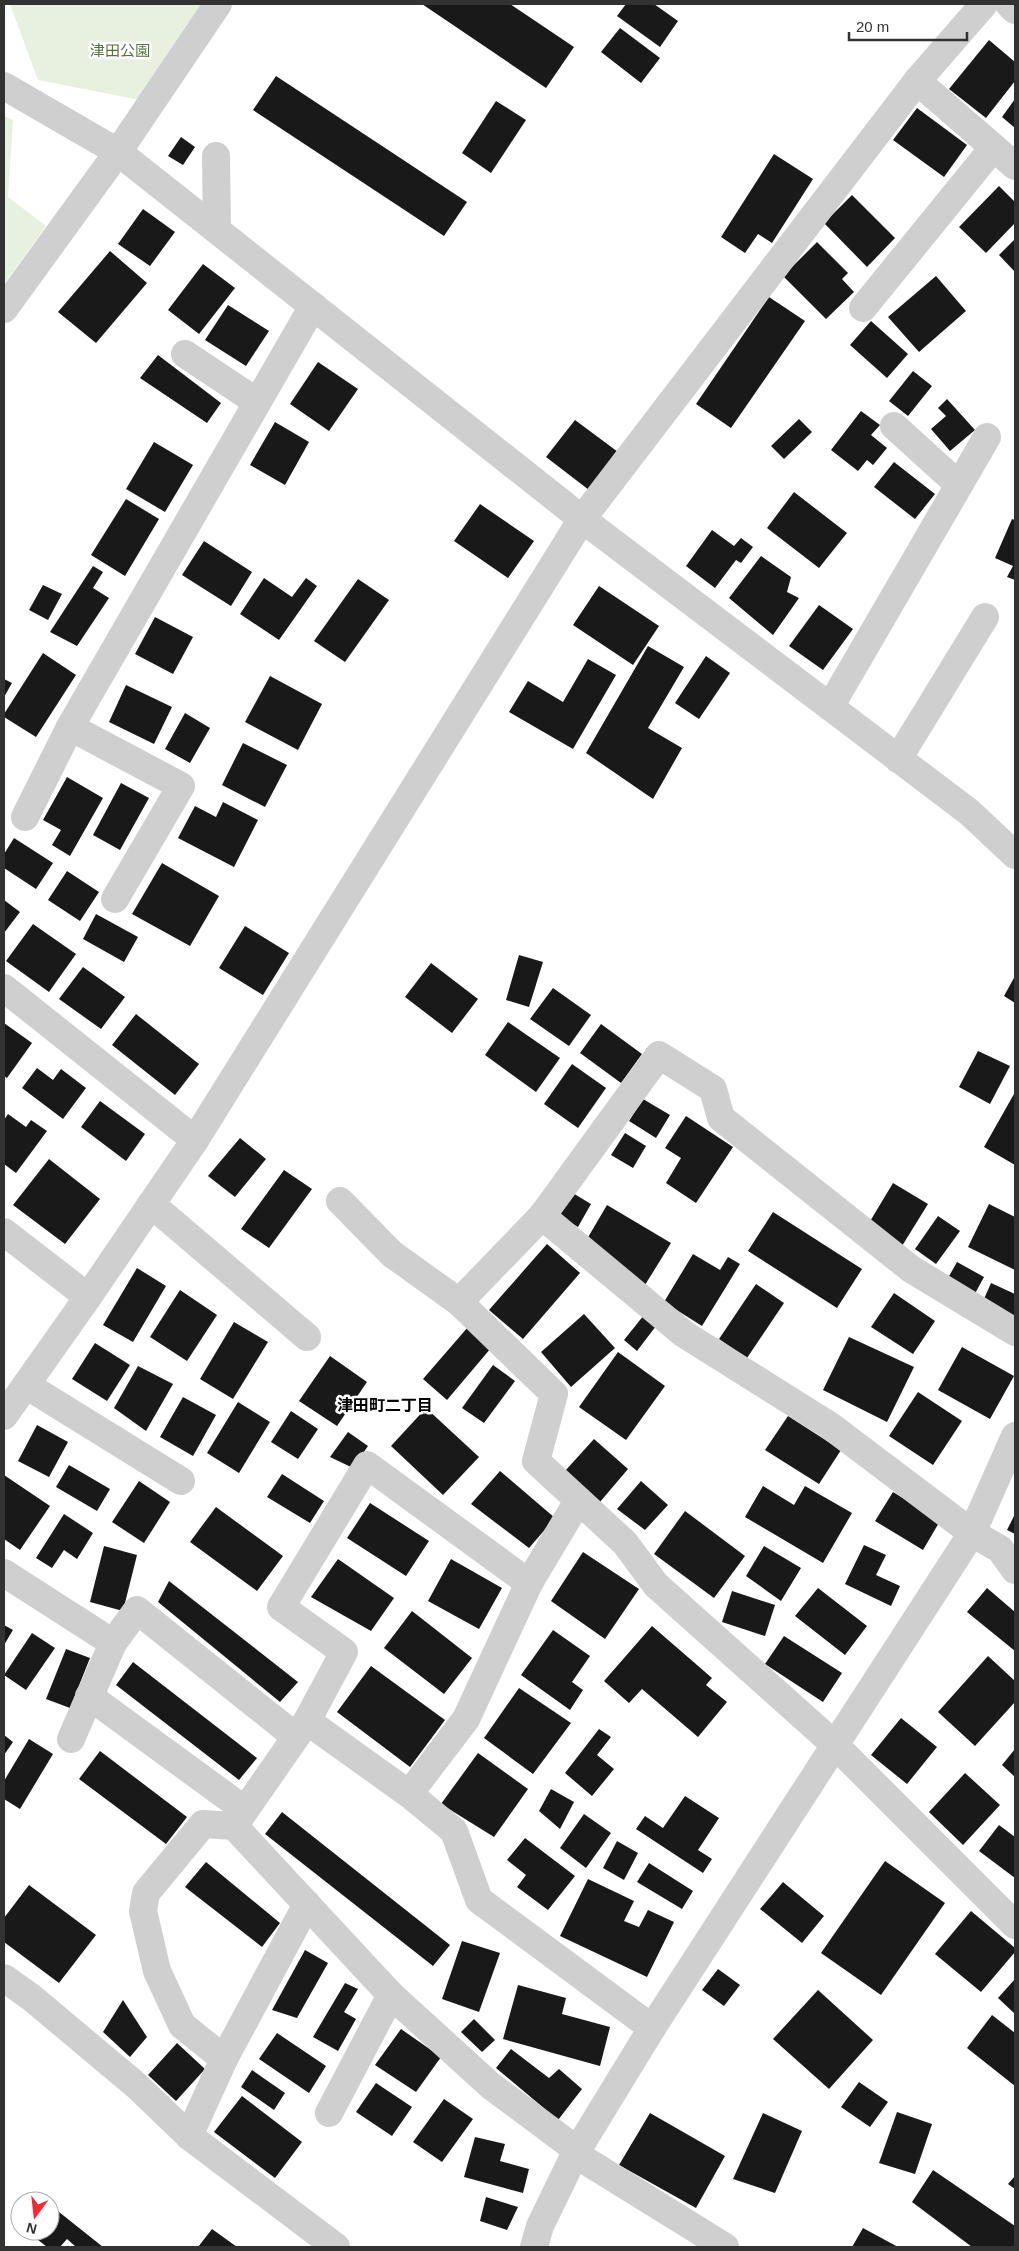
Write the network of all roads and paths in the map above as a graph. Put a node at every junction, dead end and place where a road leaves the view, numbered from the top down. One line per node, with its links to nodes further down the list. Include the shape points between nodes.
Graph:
1 (218, 4): 8 (street)
2 (984, 4): 5 (street)
3 (1008, 4): 4 (street)
4 (1015, 10)
5 (917, 81): 7 (street); 20 (street)
6 (4, 86): 8 (street)
7 (993, 148): 10 (street); 13 (street)
8 (118, 152): 11 (street); 14 (street)
9 (216, 156): 11 (street)
10 (1015, 166)
11 (217, 230): 12 (street)
12 (313, 306): 16 (street); 20 (street)
13 (863, 308)
14 (4, 309)
15 (185, 354): 16 (street)
16 (257, 402): 23 (street)
17 (894, 426): 19 (street)
18 (987, 437): 19 (street)
19 (958, 485): 22 (street)
20 (582, 519): 22 (street); 29 (street)
21 (985, 617): 24 (street)
22 (830, 707): 24 (street)
23 (70, 727): 25 (street); 27 (street, via 181,786)
24 (898, 759): 26 (street, via 969,812)
25 (25, 818)
26 (1015, 855)
27 (115, 899)
28 (4, 988): 29 (street)
29 (194, 1140): 31 (street)
30 (340, 1202): 35 (street, via 392,1254)
31 (151, 1204): 34 (street); 37 (street)
32 (542, 1216): 35 (street); 36 (street, via 659,1055 713,1089 721,1118 911,1269); 43 (street, via 684,1334 829,1425)
33 (4, 1232): 34 (street)
34 (88, 1297): 38 (street)
35 (459, 1302): 42 (street, via 554,1394 536,1461)
36 (1015, 1332)
37 (307, 1337)
38 (26, 1385): 39 (street); 41 (street)
39 (4, 1416)
40 (1015, 1436): 43 (street)
41 (180, 1481)
42 (578, 1501): 46 (street); 51 (street, via 625,1543 656,1585)
43 (972, 1533): 44 (street); 51 (street)
44 (1010, 1556)
45 (4, 1573): 47 (street)
46 (529, 1584): 49 (street, via 367,1465 281,1607 344,1652); 52 (street, via 466,1719)
47 (113, 1643): 48 (street); 49 (street, via 137,1610)
48 (89, 1696): 50 (street); 53 (street)
49 (302, 1729): 52 (street); 53 (street)
50 (71, 1739)
51 (835, 1745): 55 (street); 58 (street)
52 (409, 1794): 58 (street, via 454,1831 479,1900)
53 (239, 1818): 54 (street); 59 (street, via 203,1824 146,1894 143,1911 157,1971 182,2025)
54 (307, 1904): 57 (street); 59 (street)
55 (1015, 1925)
56 (4, 1978): 61 (street, via 40,2004)
57 (391, 1995): 60 (street); 62 (street, via 491,2086)
58 (652, 2028): 62 (street)
59 (224, 2059): 61 (street)
60 (330, 2113)
61 (190, 2136): 63 (street)
62 (576, 2152): 64 (street, via 540,2226); 65 (street)
63 (333, 2246)
64 (534, 2247)
65 (726, 2247)

